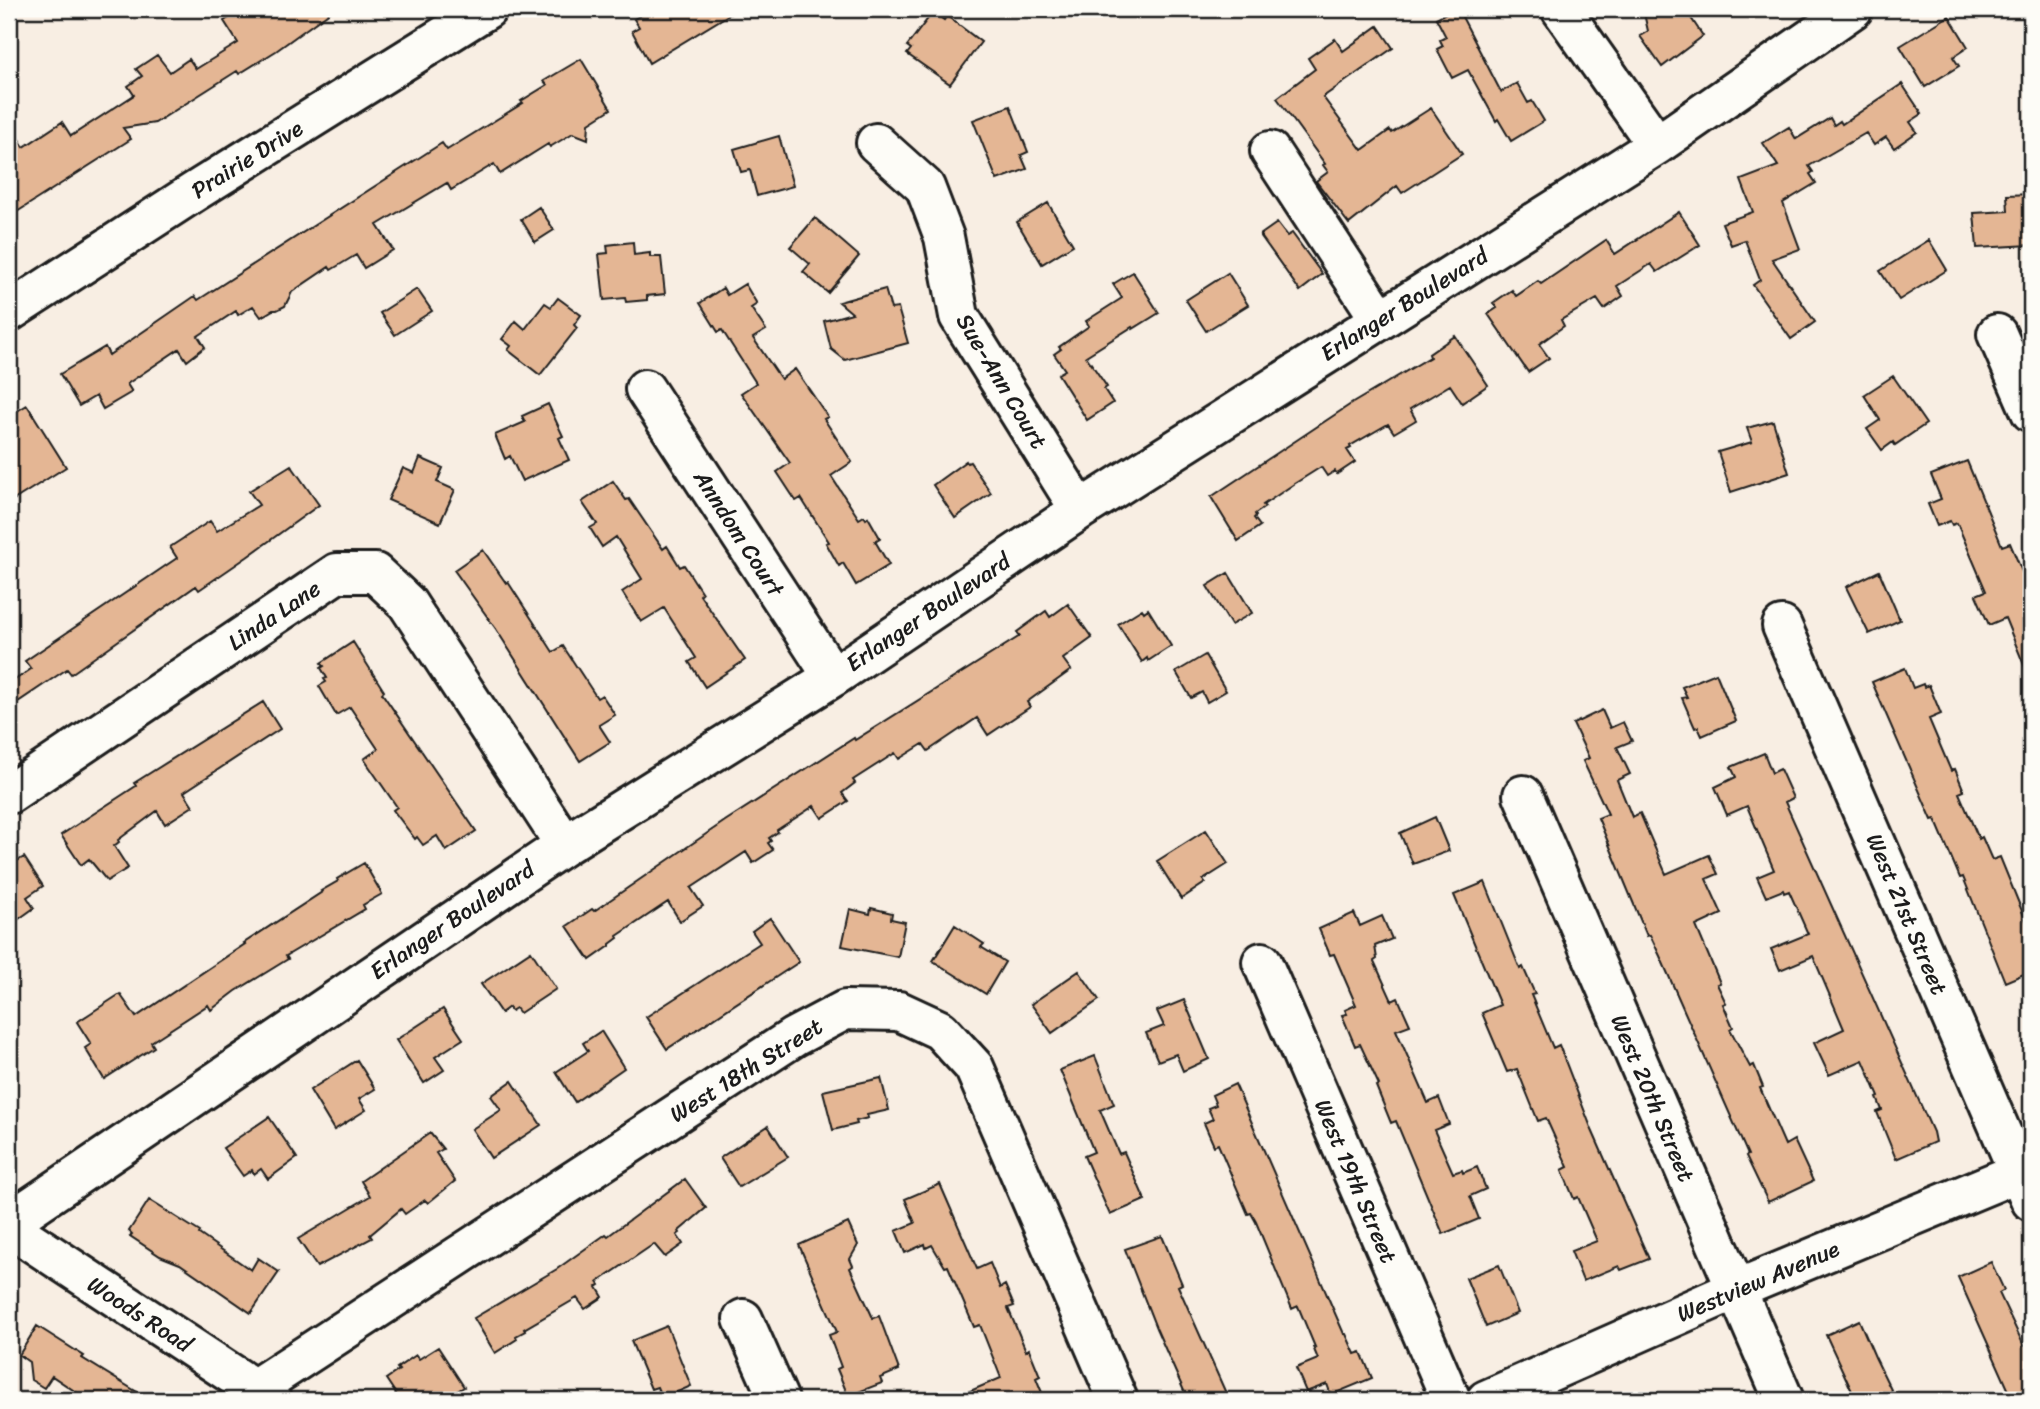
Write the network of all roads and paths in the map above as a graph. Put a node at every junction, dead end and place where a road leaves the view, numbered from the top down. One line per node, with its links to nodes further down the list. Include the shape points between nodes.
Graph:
1 (487, 9): 7 (street, Prairie Drive)
2 (1561, 9): 5 (street)
3 (1853, 9): 5 (street, Erlanger Boulevard)
4 (876, 143): 12 (street, Sue-Ann Court, via 925,187 944,237 960,316)
5 (1657, 145): 8 (street, Erlanger Boulevard)
6 (1270, 151): 8 (street)
7 (9, 312)
8 (1380, 319): 12 (street, Erlanger Boulevard)
9 (1997, 334): 11 (street)
10 (645, 389): 14 (street, Anndom Court)
11 (2031, 412)
12 (1080, 510): 14 (street, Erlanger Boulevard)
13 (1782, 626): 19 (street, West 21st Street)
14 (833, 677): 17 (street, Erlanger Boulevard)
15 (9, 794): 17 (street, Linda Lane, via 337,573 375,573 407,603)
16 (1523, 795): 21 (street, West 20th Street)
17 (565, 845): 20 (street, Erlanger Boulevard)
18 (1262, 962): 26 (street, West 19th Street)
19 (2027, 1180): 21 (street, Westview Avenue)
20 (9, 1225): 23 (street, Woods Road)
21 (1735, 1290): 27 (street, Westview Avenue); 28 (street, West 20th Street)
22 (743, 1320): 24 (street)
23 (262, 1394): 25 (street, West 18th Street, via 794,1037 845,1010 899,1010 940,1030 974,1067)
24 (779, 1400)
25 (1118, 1400)
26 (1451, 1400)
27 (1486, 1400)
28 (1784, 1400)

